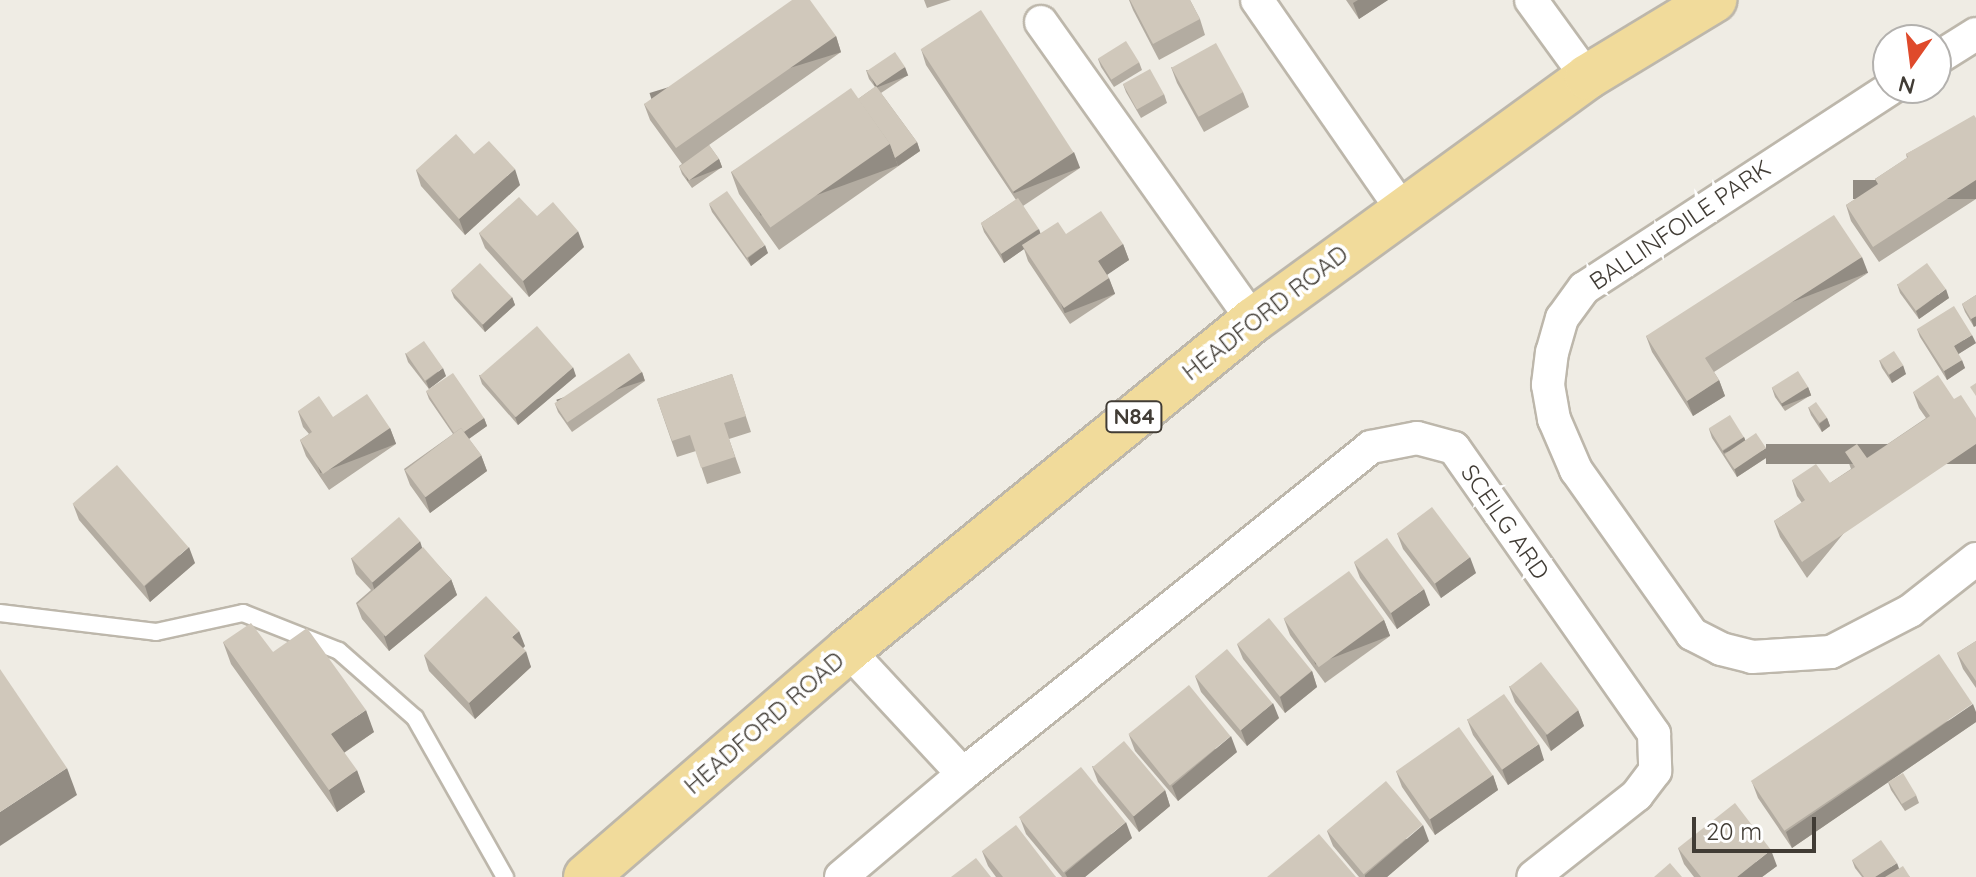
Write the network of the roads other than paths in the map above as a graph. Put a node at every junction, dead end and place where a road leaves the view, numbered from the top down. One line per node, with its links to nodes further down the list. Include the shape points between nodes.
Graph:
1 (1257, 0): 9 (street)
2 (1531, 0): 7 (street)
3 (1714, 0): 7 (main road, HEADFORD ROAD / N84)
4 (1041, 22): 10 (street)
5 (1976, 34): 6 (street)
6 (1952, 49)
7 (1587, 77): 9 (main road, HEADFORD ROAD / N84)
8 (1872, 100): 11 (street, BALLINFOILE PARK, via 1584,288 1562,318 1552,352 1548,385 1554,419 1576,470 1692,634 1721,649 1752,657 1831,652 1910,611)
9 (1401, 208): 10 (main road, HEADFORD ROAD / N84)
10 (1253, 320): 13 (main road, HEADFORD ROAD / N84)
11 (1976, 559)
12 (0, 613): 15 (lane, via 156,632 243,613 339,651 415,718)
13 (848, 650): 14 (street); 16 (main road, HEADFORD ROAD / N84)
14 (963, 774): 17 (street, SCEILG ARD); 18 (street, SCEILG ARD, via 1371,447 1417,438 1454,448 1654,734 1655,771 1637,795)
15 (505, 877)
16 (586, 877)
17 (841, 877)
18 (1533, 877)

